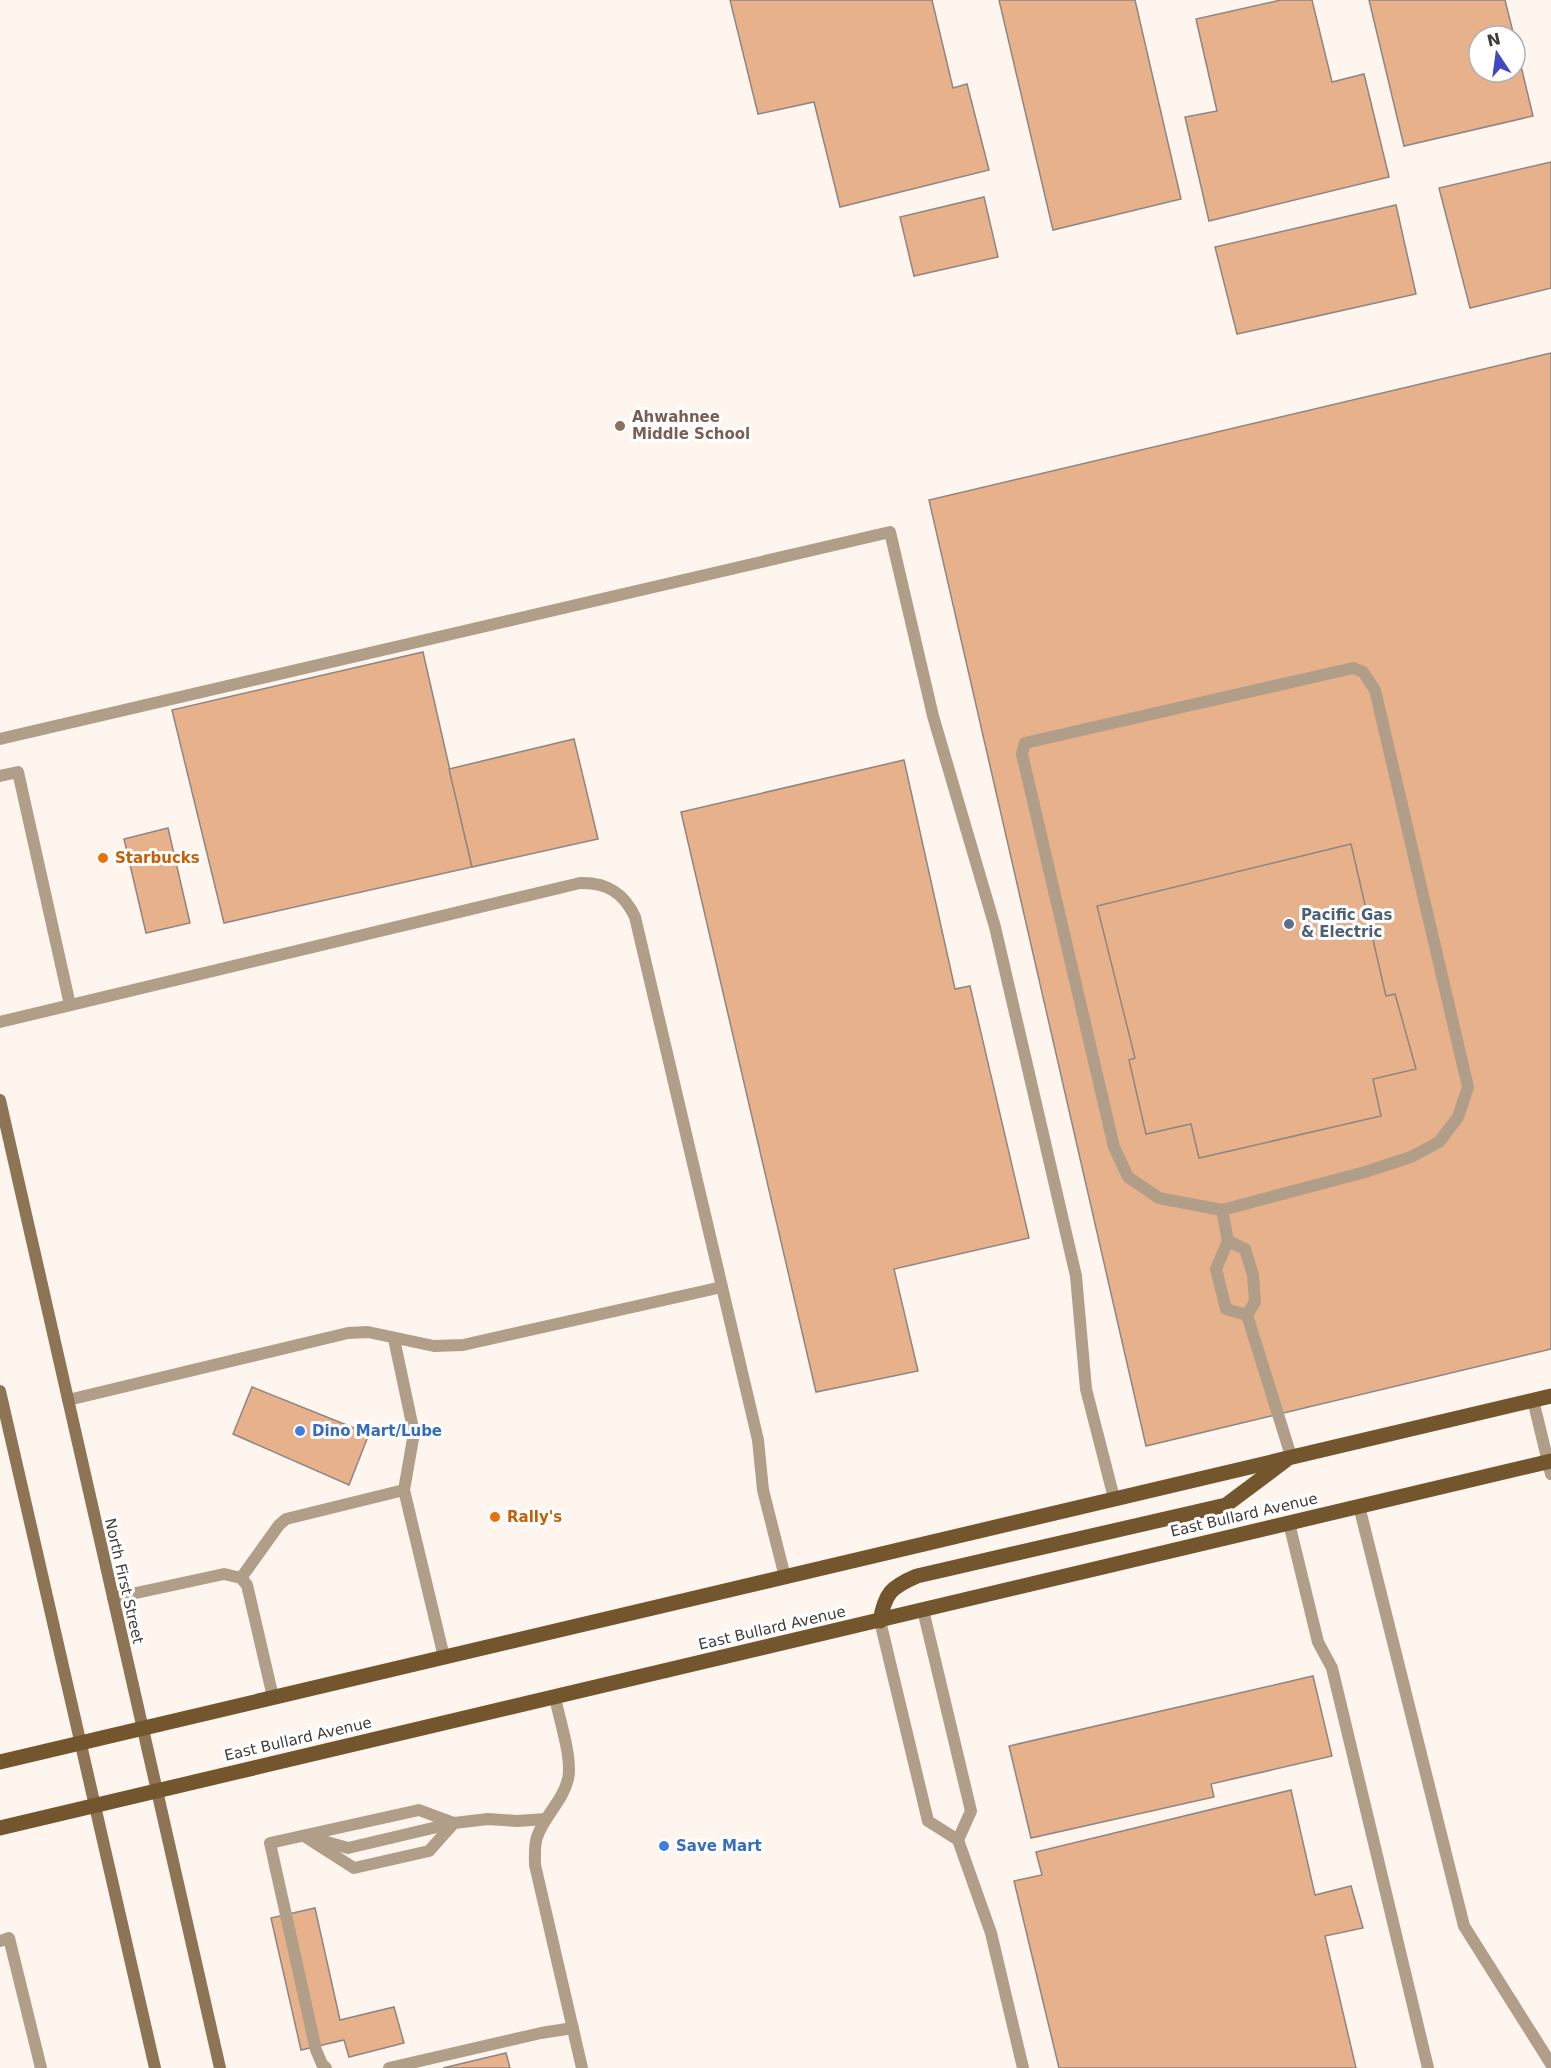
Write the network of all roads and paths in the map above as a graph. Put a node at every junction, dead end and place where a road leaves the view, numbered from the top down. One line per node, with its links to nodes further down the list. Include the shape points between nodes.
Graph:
1 (0, 739): 18 (street, via 890,531 933,716 995,927 1076,1276 1086,1389)
2 (0, 776): 3 (street, via 18,772)
3 (70, 1005): 4 (street); 8 (street, via 580,883 605,886 629,904 635,917)
4 (0, 1022)
5 (0, 1100): 13 (main road, North First Street)
6 (1222, 1210): 6 (street, via 1159,1198 1128,1177 1114,1147 1022,754 1025,743 1353,668 1363,672 1375,690 1468,1087 1458,1117 1439,1142 1411,1157); 7 (street)
7 (1228, 1241): 9 (street, via 1245,1249 1253,1275 1255,1302); 9 (street, via 1216,1269 1226,1309)
8 (722, 1287): 10 (street, via 463,1345 434,1346); 21 (street, via 758,1440 763,1490)
9 (1247, 1315): 15 (street)
10 (394, 1339): 13 (street, via 368,1332 348,1333); 17 (street, via 414,1434)
11 (1551, 1396): 14 (main road)
12 (1, 1399): 30 (main road)
13 (68, 1400): 23 (main road, North First Street)
14 (1533, 1400): 15 (main road); 16 (street)
15 (1291, 1456): 18 (main road); 25 (main road, via 1226,1505 917,1576 889,1592)
16 (1550, 1465): 19 (main road, East Bullard Avenue)
17 (404, 1490): 22 (street, via 286,1519); 26 (street)
18 (1114, 1498): 21 (main road)
19 (1359, 1506): 20 (main road, East Bullard Avenue); 41 (street, via 1464,1926)
20 (1289, 1523): 24 (main road, East Bullard Avenue); 49 (street, via 1318,1642 1332,1668)
21 (785, 1577): 26 (main road)
22 (241, 1578): 23 (street, via 224,1574); 27 (street, via 247,1586)
23 (113, 1598): 29 (main road, North First Street)
24 (922, 1610): 25 (main road, East Bullard Avenue); 38 (street, via 971,1811)
25 (880, 1621): 28 (main road, East Bullard Avenue); 38 (street, via 928,1821)
26 (444, 1657): 27 (main road)
27 (273, 1697): 29 (main road)
28 (555, 1697): 32 (main road, East Bullard Avenue); 34 (street, via 570,1761 569,1779)
29 (143, 1727): 30 (main road); 32 (main road, North First Street)
30 (80, 1743): 31 (main road); 33 (main road)
31 (0, 1762)
32 (157, 1790): 33 (main road, East Bullard Avenue); 44 (main road, North First Street)
33 (95, 1805): 36 (main road, East Bullard Avenue); 43 (main road)
34 (546, 1819): 35 (street); 40 (street, via 537,1836 535,1865)
35 (454, 1823): 37 (street, via 348,1848); 37 (street, via 419,1810); 37 (street, via 429,1851 354,1868)
36 (0, 1828)
37 (304, 1836): 45 (street, via 270,1844 316,2050)
38 (958, 1840): 48 (street, via 991,1933)
39 (0, 1941): 42 (street, via 9,1938)
40 (573, 2028): 46 (street); 47 (street)
41 (1551, 2064)
42 (41, 2068)
43 (155, 2068)
44 (220, 2068)
45 (326, 2068)
46 (388, 2068)
47 (582, 2068)
48 (1023, 2068)
49 (1428, 2068)

